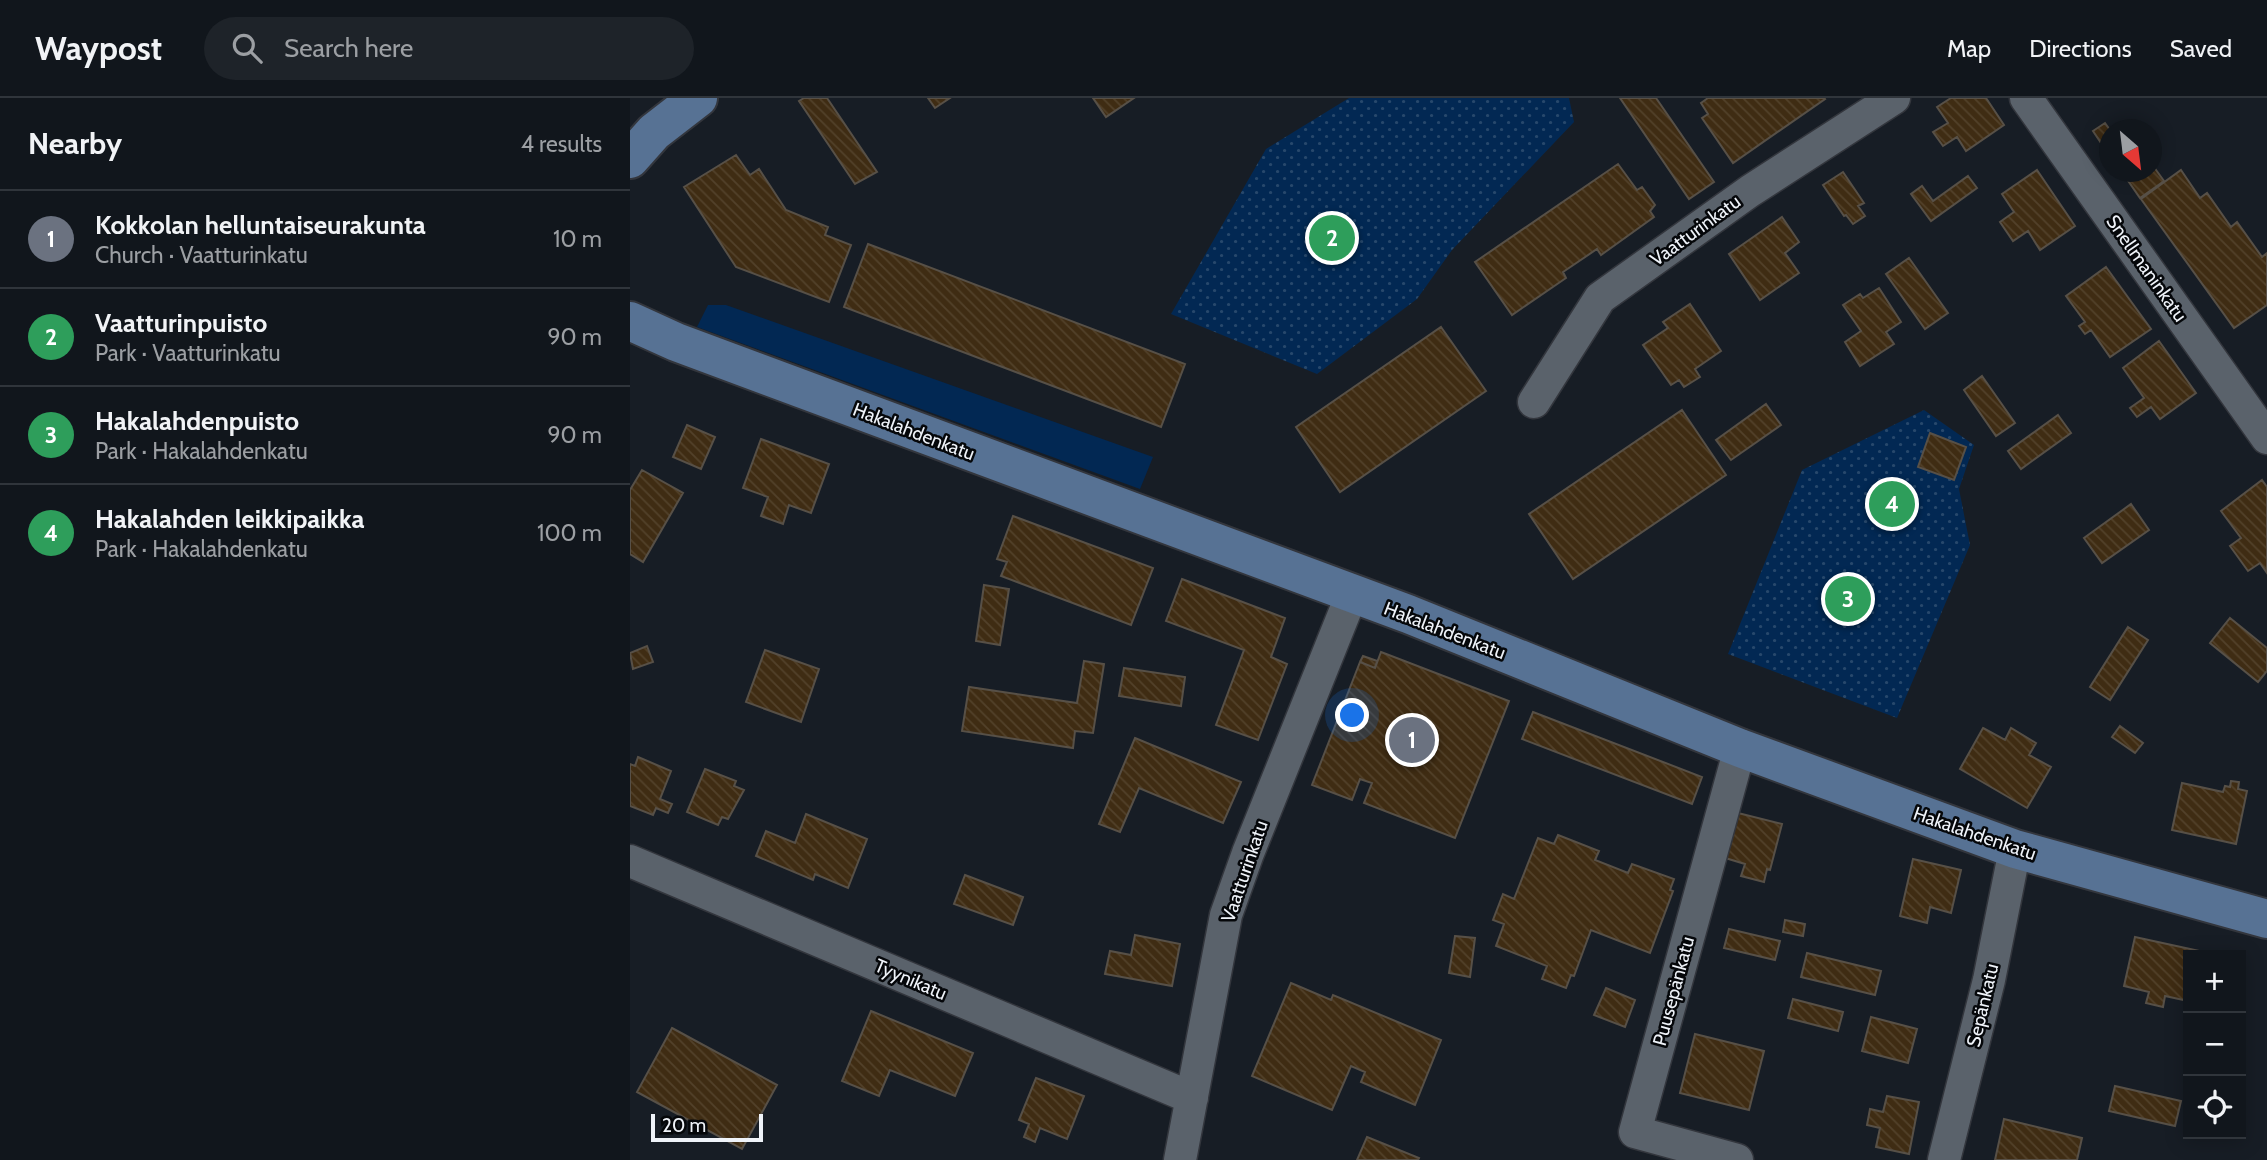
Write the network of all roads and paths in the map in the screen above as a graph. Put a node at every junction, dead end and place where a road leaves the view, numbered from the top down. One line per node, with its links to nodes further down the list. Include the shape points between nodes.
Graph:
1 (698, 98): 4 (street, via 654,132)
2 (1894, 98): 6 (street, Vaatturinkatu, via 1750,191 1600,298)
3 (2026, 98): 7 (street, Snellmaninkatu)
4 (630, 159)
5 (630, 321): 8 (street, Hakalahdenkatu)
6 (1534, 402)
7 (2267, 438)
8 (1352, 594): 9 (street, Hakalahdenkatu); 13 (street, Vaatturinkatu, via 1226,915)
9 (1740, 748): 10 (street, Hakalahdenkatu); 15 (street, Puusepänkatu, via 1634,1132)
10 (2015, 849): 12 (street, Hakalahdenkatu); 16 (street, Sepänkatu, via 1989,980)
11 (630, 861): 13 (street, Tyynikatu)
12 (2267, 919)
13 (1192, 1098): 14 (street, Vaatturinkatu)
14 (1180, 1160)
15 (1737, 1160)
16 (1944, 1160)

